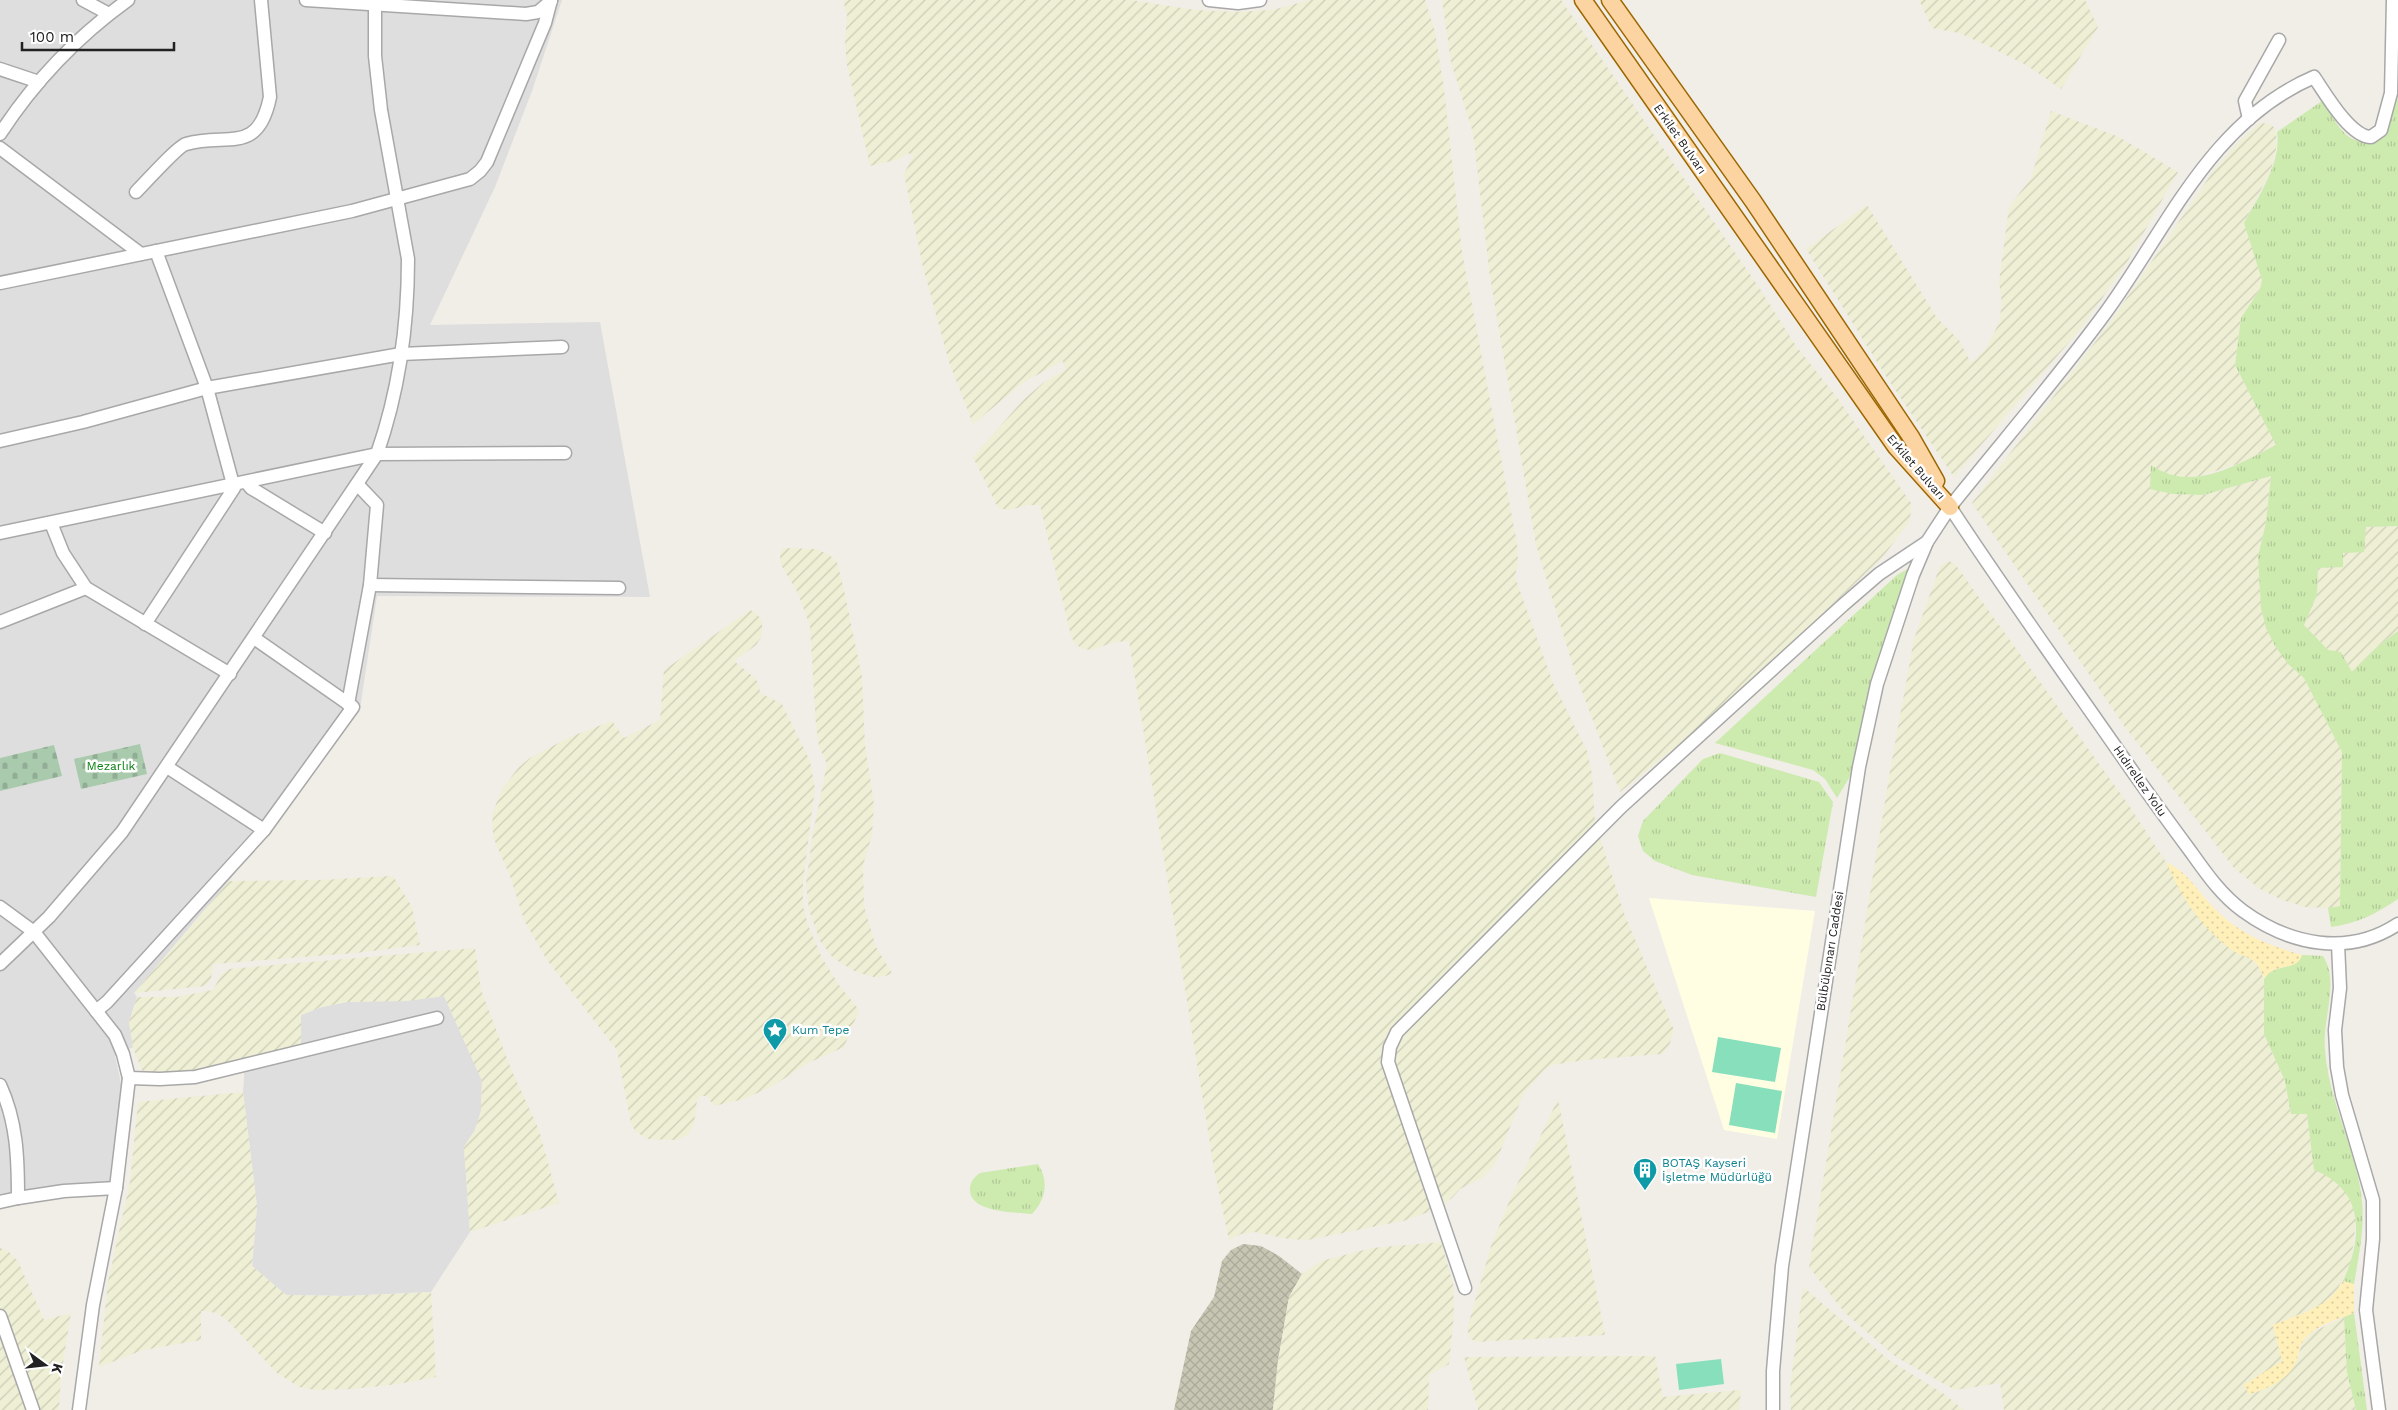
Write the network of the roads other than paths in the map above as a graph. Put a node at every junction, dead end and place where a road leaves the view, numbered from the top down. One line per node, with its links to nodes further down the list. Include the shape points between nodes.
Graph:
1 (83, 0): 12 (street)
2 (128, 0): 12 (street)
3 (261, 0): 19 (street, via 270,97 259,125 248,137 184,144)
4 (306, 0): 11 (street)
5 (551, 0): 11 (street, via 543,9 526,14); 20 (street, via 545,23 484,166 470,179)
6 (1209, 0): 7 (street, via 1238,3)
7 (1260, 0)
8 (1583, 0): 32 (main road, Erkilet Bulvarı, via 1896,447)
9 (1610, 0): 32 (main road, Erkilet Bulvarı, via 1753,200 1911,437)
10 (2393, 0): 16 (street, Bülbülpınarı Caddesi, via 2391,93 2379,133 2363,136 2347,123 2314,77 2285,91)
11 (375, 2): 20 (street, via 378,83)
12 (109, 14): 15 (street)
13 (2279, 40): 16 (street, via 2245,101)
14 (0, 69): 15 (street)
15 (39, 82): 17 (street)
16 (2249, 119): 32 (street, Bülbülpınarı Caddesi, via 2200,170 2091,332)
17 (0, 134)
18 (0, 148): 22 (street)
19 (136, 192)
20 (397, 200): 21 (street); 25 (street, via 408,259)
21 (156, 250): 22 (street); 26 (street)
22 (141, 254): 23 (street)
23 (0, 283)
24 (562, 347): 25 (street)
25 (401, 354): 26 (street); 28 (street, via 394,402)
26 (207, 388): 27 (street); 30 (street)
27 (0, 441)
28 (377, 454): 29 (street); 30 (street); 31 (street)
29 (565, 454)
30 (240, 483): 33 (street); 34 (street); 41 (street)
31 (357, 484): 34 (street); 37 (street, via 377,505)
32 (1950, 507): 36 (street, Bülbülpınarı Caddesi); 50 (street, Hıdırellez Yolu, via 2058,668 2219,890 2246,914 2281,932)
33 (51, 523): 35 (street); 38 (street, via 63,553)
34 (325, 533): 42 (street)
35 (0, 534)
36 (1927, 542): 59 (street, via 1879,574 1843,605 1621,807 1397,1032 1388,1062); 63 (street, Bülbülpınarı Caddesi, via 1888,646 1859,767 1782,1266)
37 (370, 586): 39 (street); 44 (street)
38 (86, 588): 40 (street); 41 (street)
39 (619, 588)
40 (0, 622)
41 (145, 624): 43 (street)
42 (254, 638): 43 (street); 44 (street)
43 (230, 674): 45 (street)
44 (348, 704): 46 (street, via 353,707)
45 (167, 767): 46 (street); 49 (street, via 97,863)
46 (264, 830): 52 (street)
47 (0, 907): 49 (street)
48 (2398, 924): 50 (street, Hıdırellez Yolu, via 2363,941)
49 (34, 932): 51 (street); 52 (street)
50 (2338, 944): 64 (street, via 2337,1068 2373,1200 2366,1310)
51 (0, 964)
52 (96, 1011): 54 (street, via 120,1044)
53 (437, 1018): 54 (street, via 195,1077)
54 (129, 1078): 56 (street)
55 (0, 1086): 57 (street, via 16,1133)
56 (116, 1188): 57 (street, via 81,1189); 62 (street, via 92,1305)
57 (18, 1198): 58 (street)
58 (0, 1202)
59 (1465, 1288)
60 (0, 1316): 61 (street)
61 (33, 1410)
62 (79, 1410)
63 (1773, 1410)
64 (2378, 1410)

